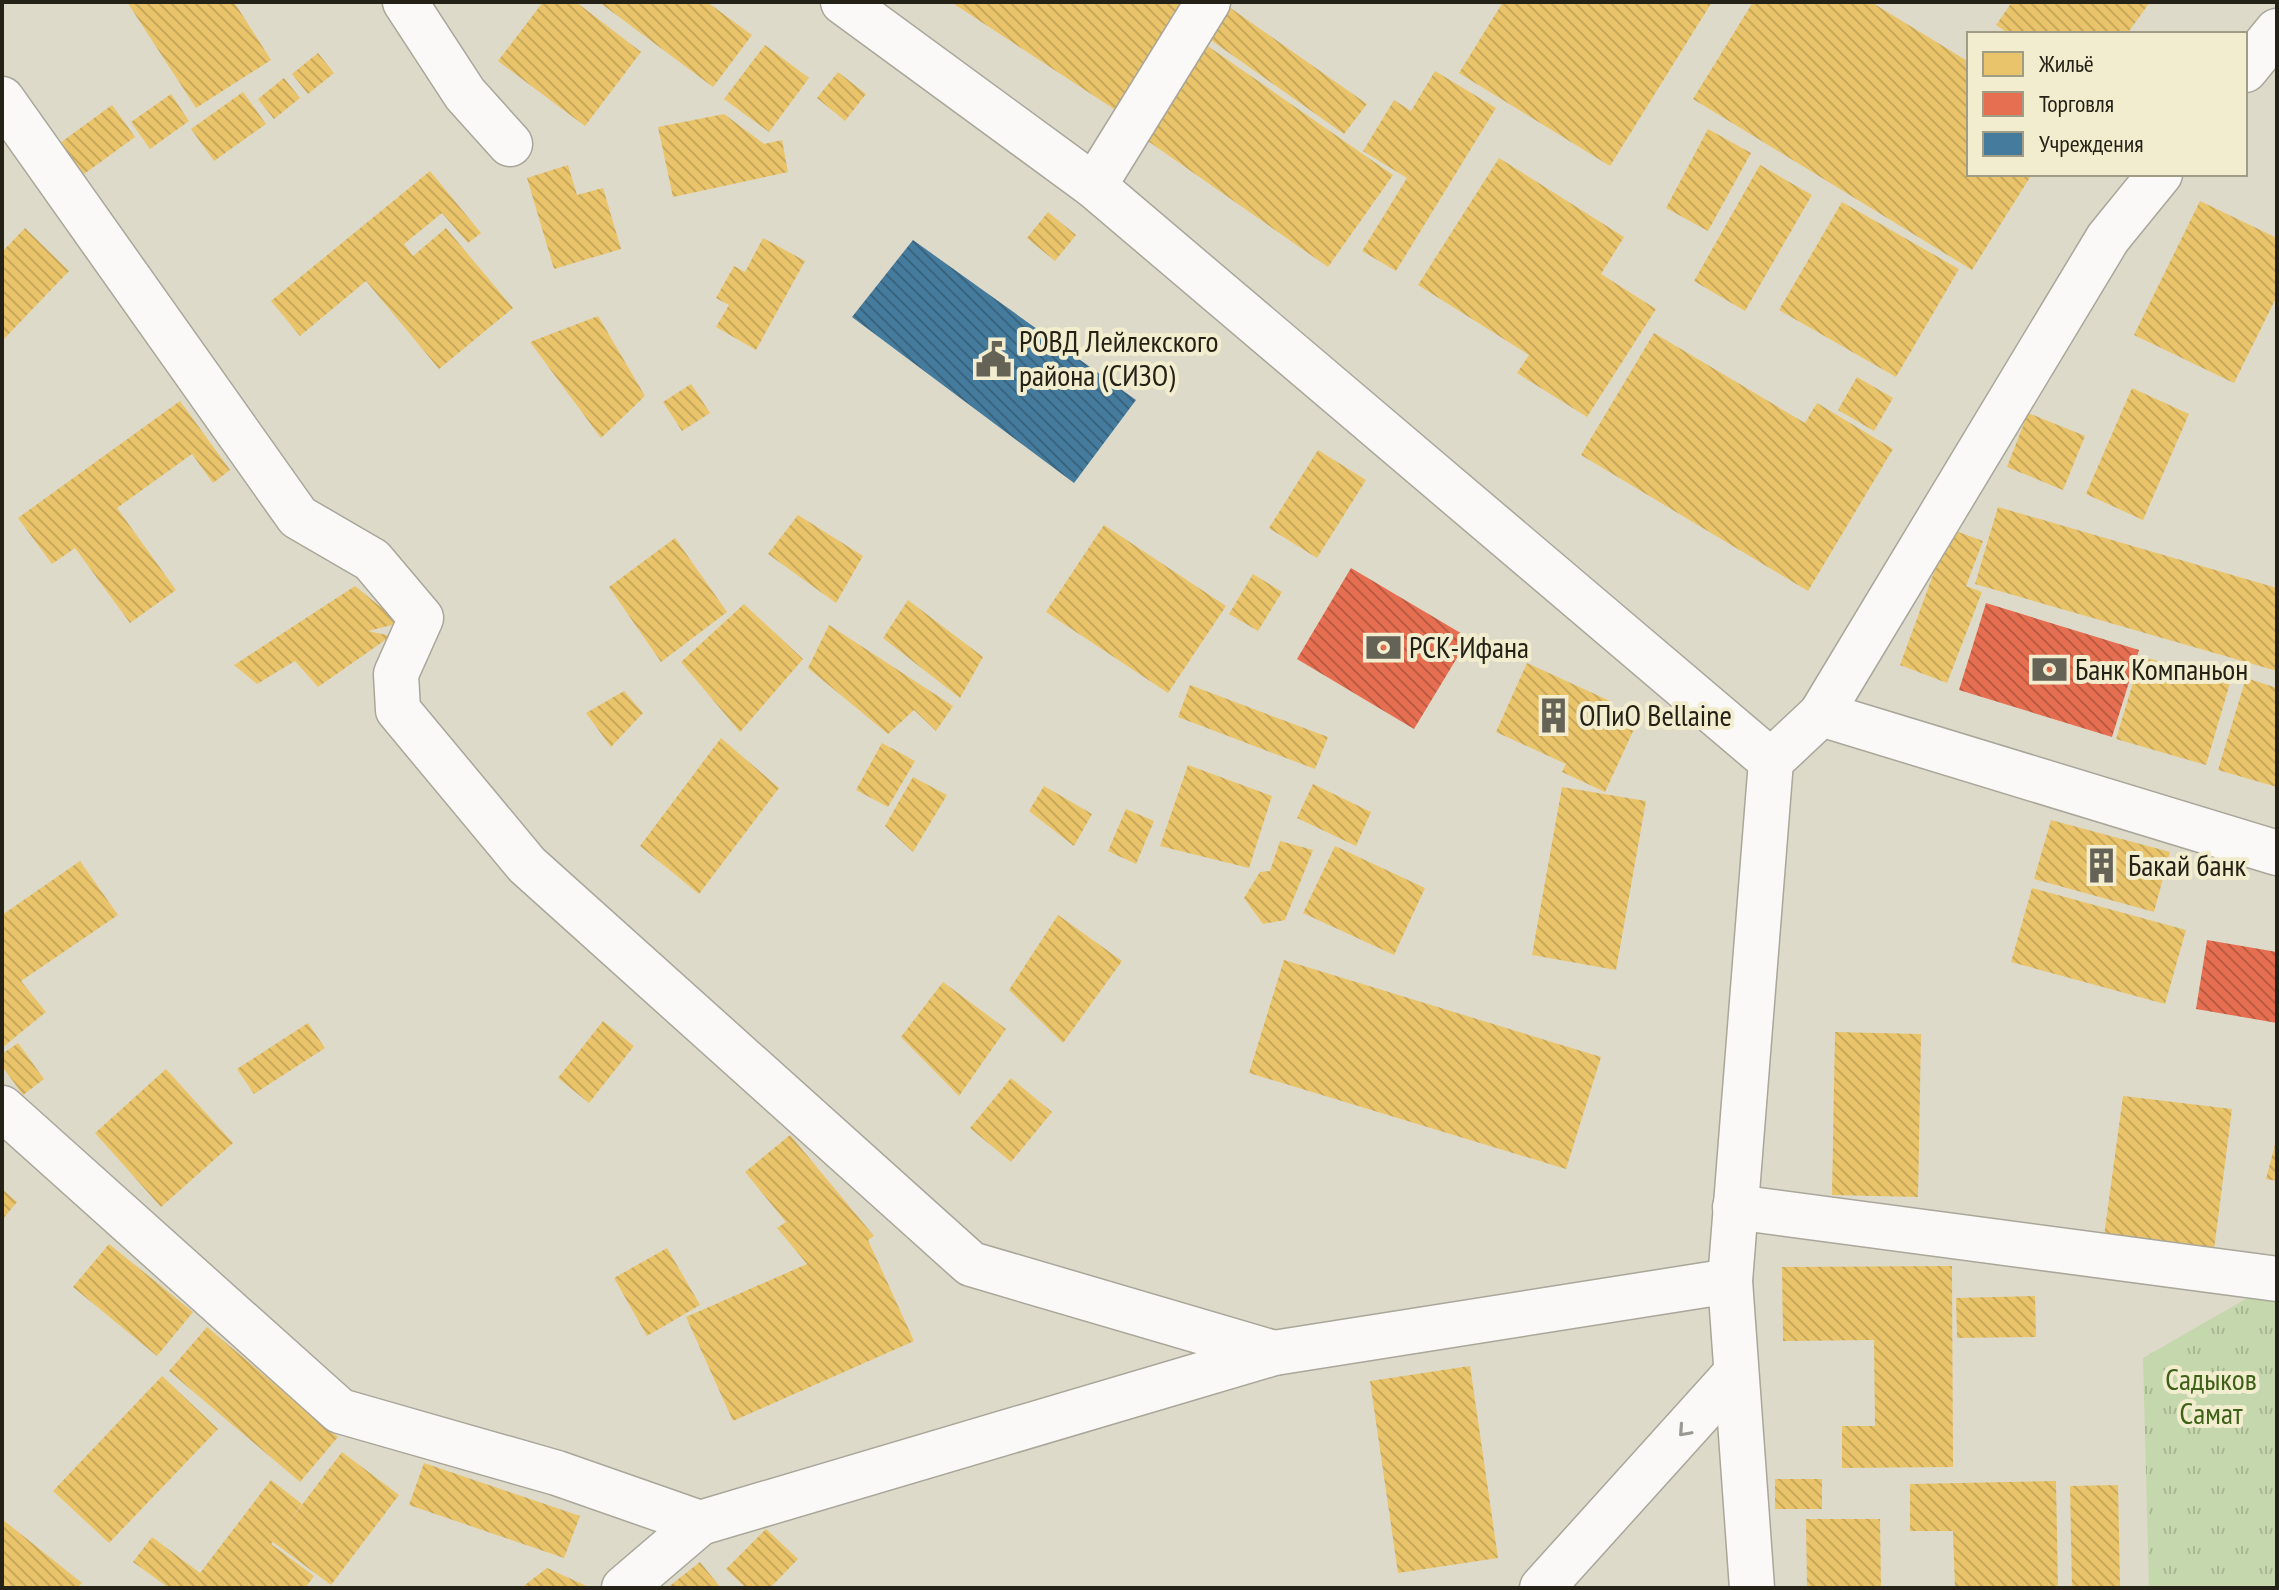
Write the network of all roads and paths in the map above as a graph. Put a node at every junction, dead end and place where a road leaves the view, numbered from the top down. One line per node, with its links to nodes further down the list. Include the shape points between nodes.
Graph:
1 (405, 2): 7 (street, via 465,94)
2 (843, 2): 9 (street)
3 (1208, 2): 9 (street)
4 (2277, 31): 5 (street)
5 (2247, 68)
6 (2, 99): 17 (street, via 298,517 372,560 421,618 396,674 398,710 527,865 971,1264)
7 (510, 144)
8 (2158, 176): 10 (street, via 2108,238)
9 (1094, 186): 11 (street)
10 (1821, 714): 11 (street); 12 (street)
11 (1771, 761): 14 (street)
12 (2277, 853)
13 (2, 1108): 19 (street, via 340,1411 557,1473)
14 (1735, 1207): 15 (street); 16 (street)
15 (2277, 1279)
16 (1730, 1281): 17 (street); 18 (street)
17 (1274, 1353): 19 (street)
18 (1736, 1373): 21 (street, one-way to 21); 22 (street)
19 (700, 1523): 20 (street)
20 (624, 1588)
21 (1542, 1588)
22 (1752, 1588)

